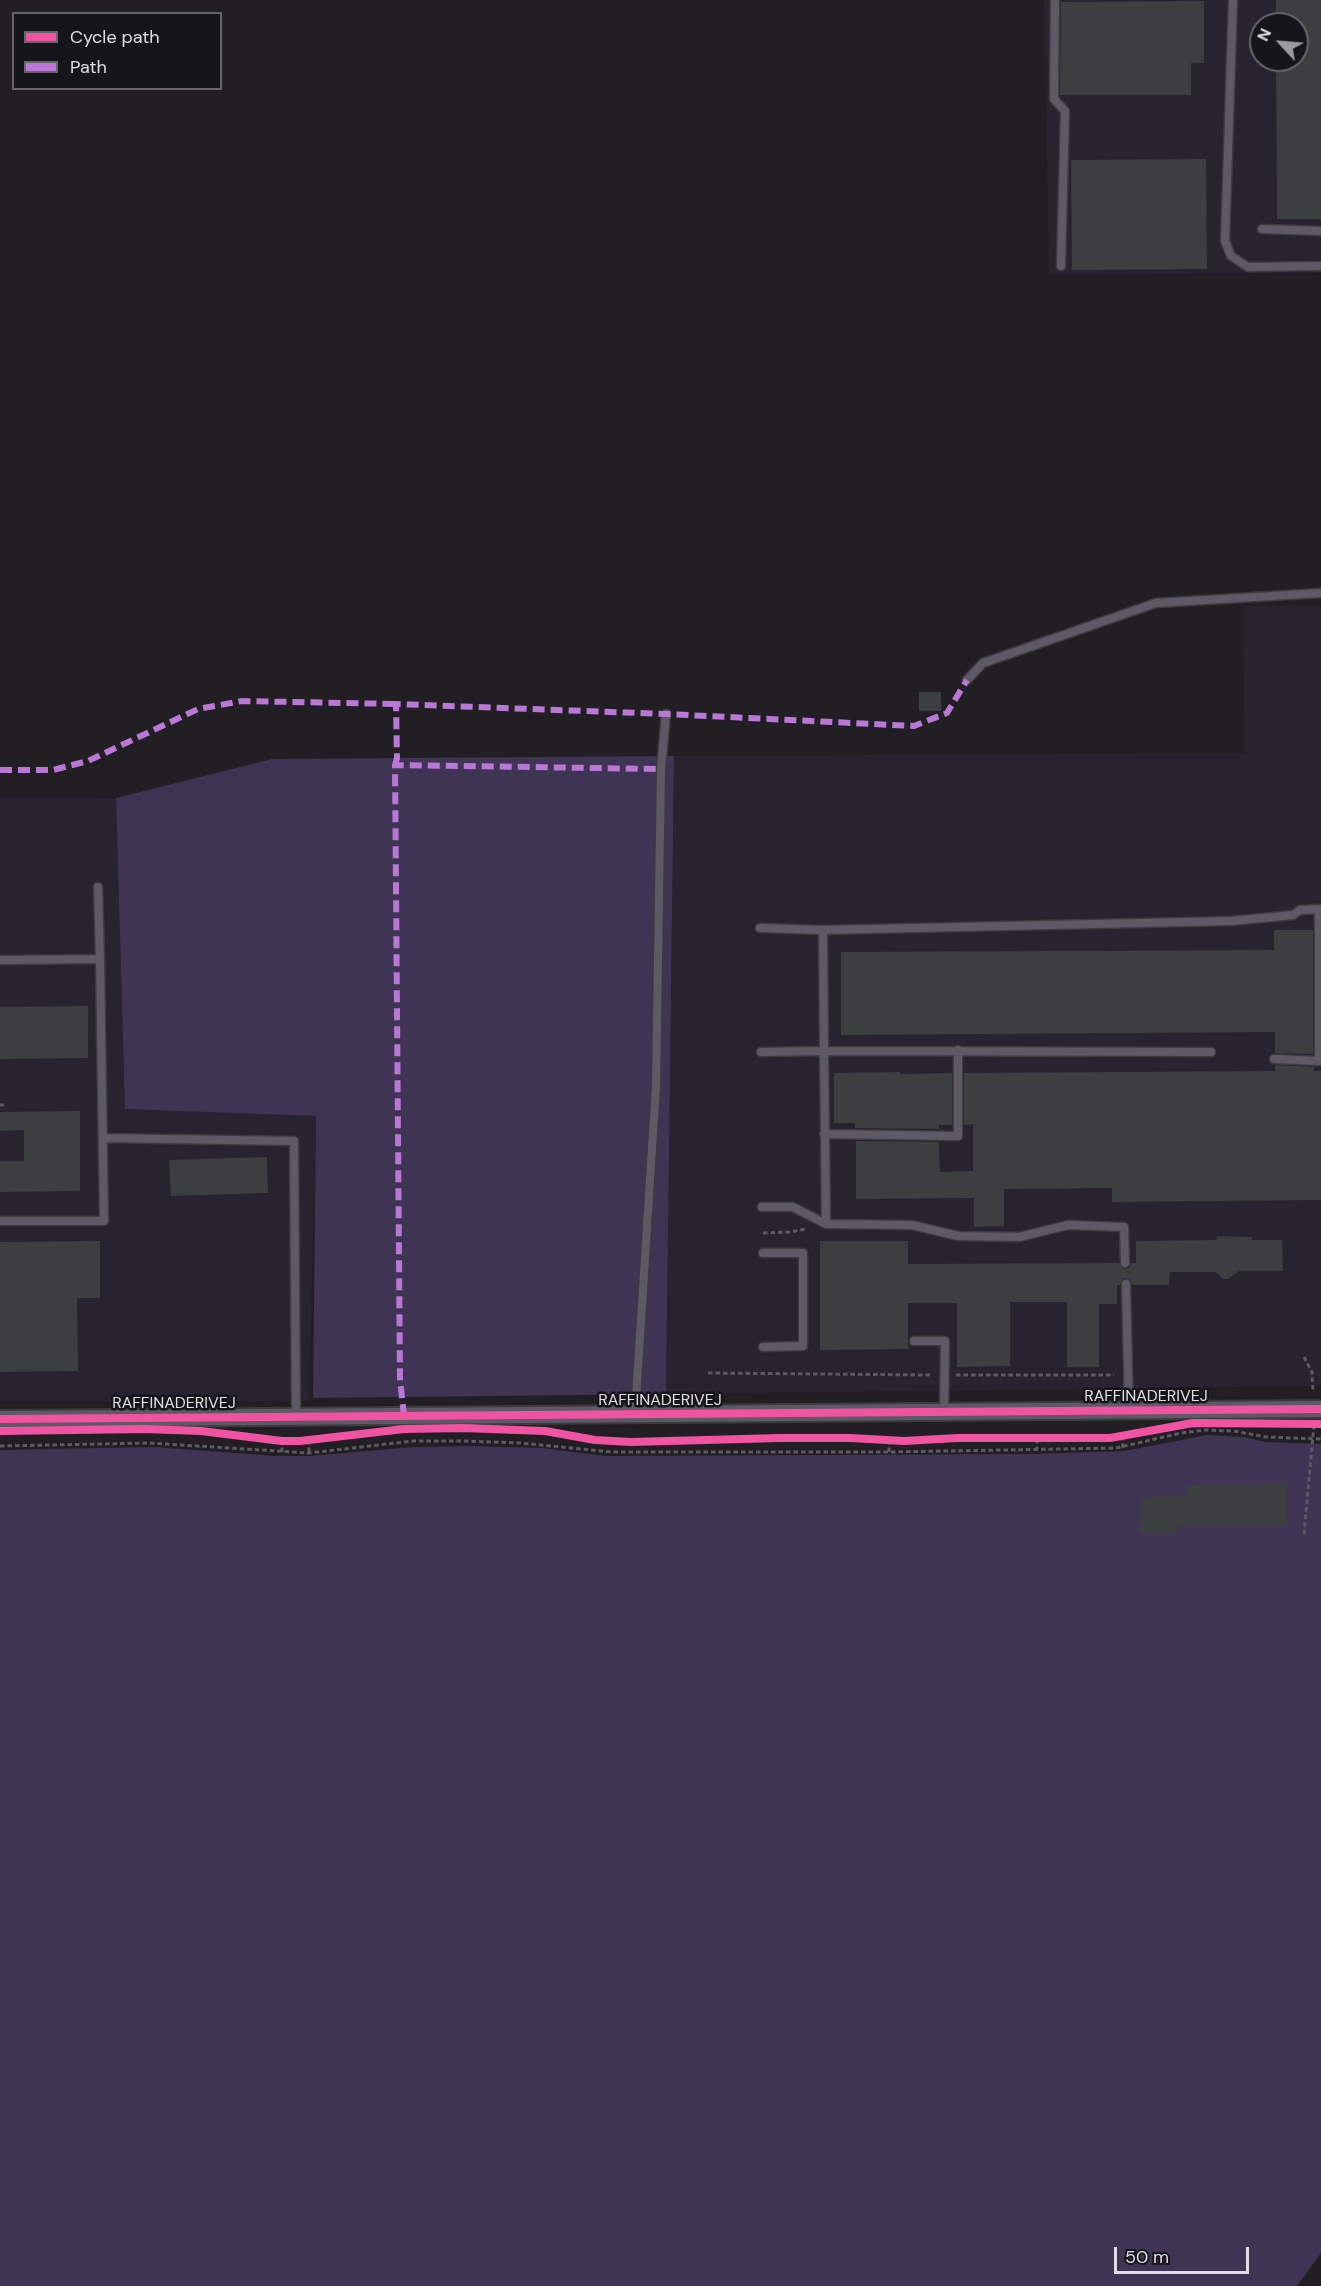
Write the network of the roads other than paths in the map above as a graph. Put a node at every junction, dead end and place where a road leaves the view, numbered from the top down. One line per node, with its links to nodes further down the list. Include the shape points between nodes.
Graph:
1 (1055, 0): 5 (lane, via 1054,99 1065,111)
2 (1233, 0): 6 (lane, via 1225,241 1231,256 1248,267)
3 (1262, 229): 4 (lane)
4 (1321, 231)
5 (1061, 266)
6 (1321, 266)
7 (1321, 593): 8 (lane, via 1156,603 983,663)
8 (967, 680)
9 (666, 714): 32 (lane, via 661,769 656,1086)
10 (98, 887): 13 (lane)
11 (760, 928): 12 (lane)
12 (823, 930): 15 (lane); 19 (lane, via 1231,921 1319,909 1319,1061)
13 (100, 959): 14 (lane); 21 (lane)
14 (0, 960)
15 (824, 1050): 16 (lane); 17 (lane); 20 (lane)
16 (958, 1050): 18 (lane); 20 (lane, via 958,1136)
17 (761, 1052)
18 (1211, 1052)
19 (1274, 1059)
20 (824, 1134): 24 (lane)
21 (103, 1138): 23 (lane, via 104,1221); 34 (lane, via 294,1141)
22 (762, 1207): 24 (lane, via 793,1207)
23 (0, 1221)
24 (826, 1224): 26 (lane, via 912,1225 958,1236 1019,1237 1068,1225 1124,1227)
25 (763, 1253): 29 (lane, via 803,1252 803,1346)
26 (1125, 1263)
27 (1126, 1284): 30 (lane)
28 (914, 1341): 31 (lane, via 945,1341)
29 (763, 1347)
30 (1126, 1410): 31 (street, RAFFINADERIVEJ); 33 (street, RAFFINADERIVEJ)
31 (944, 1412): 32 (street, RAFFINADERIVEJ)
32 (635, 1414): 34 (street, RAFFINADERIVEJ)
33 (1318, 1416)
34 (296, 1417): 35 (street, RAFFINADERIVEJ)
35 (0, 1419)

